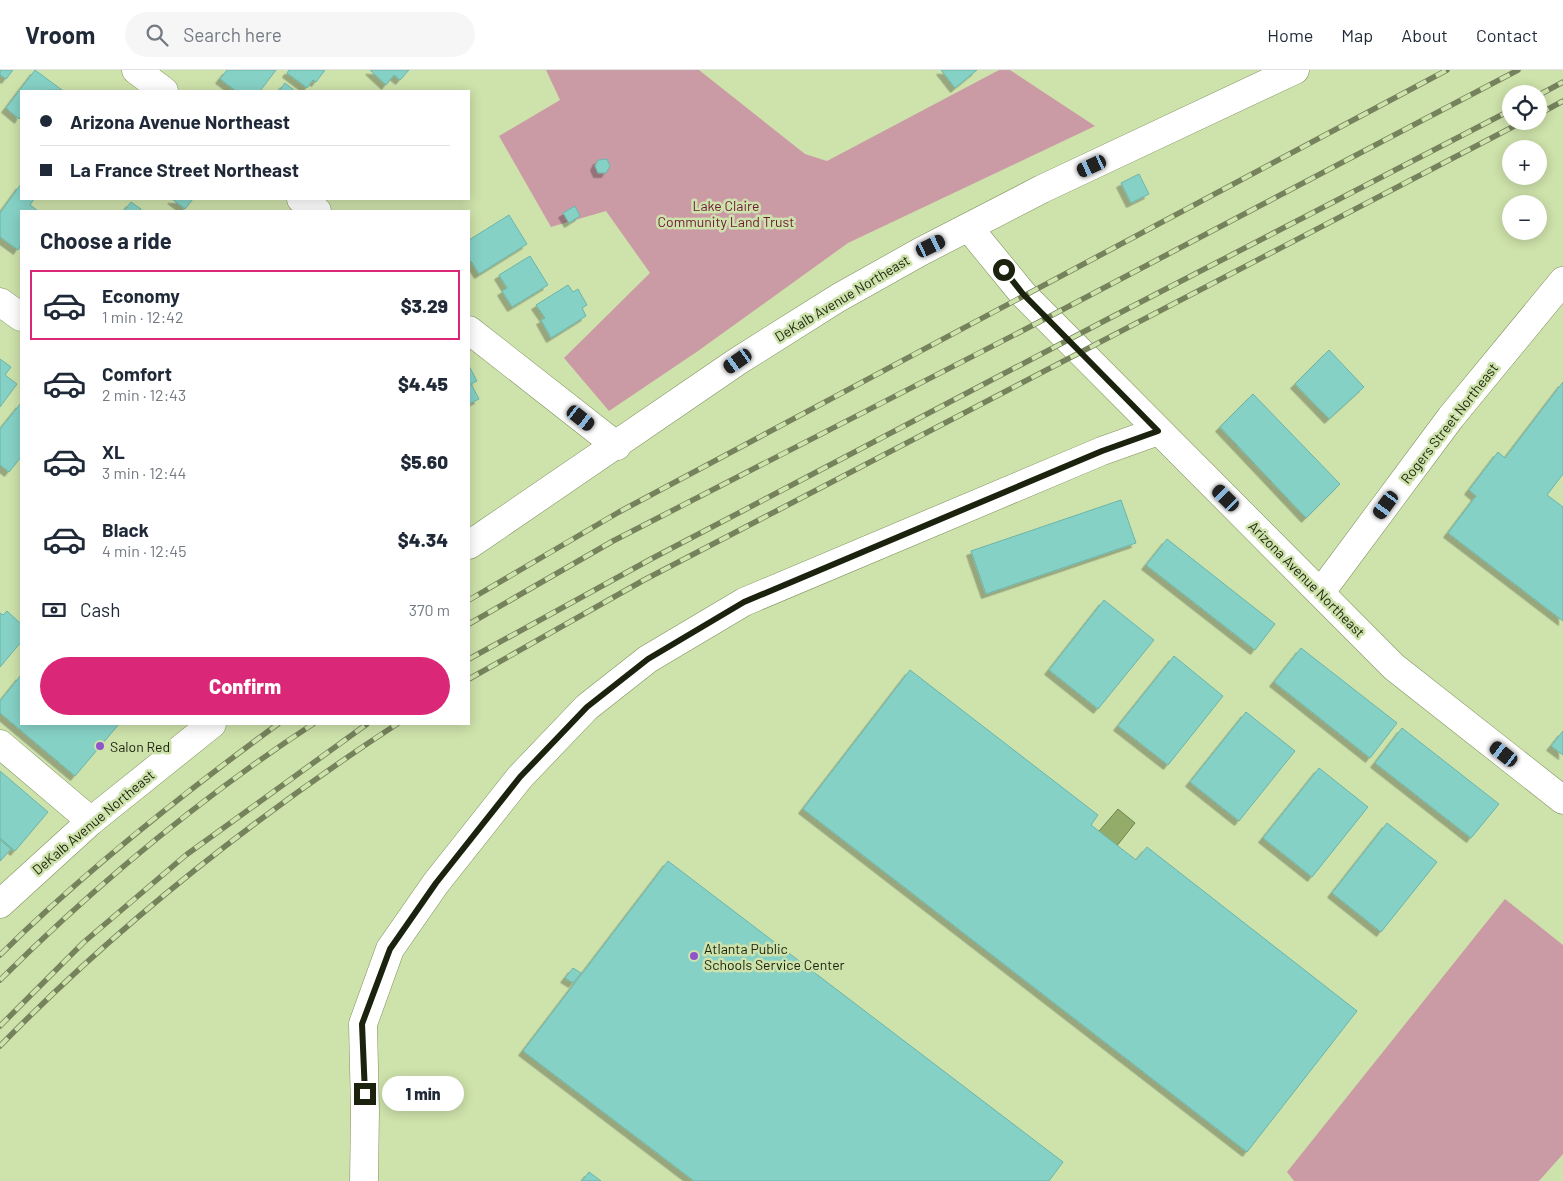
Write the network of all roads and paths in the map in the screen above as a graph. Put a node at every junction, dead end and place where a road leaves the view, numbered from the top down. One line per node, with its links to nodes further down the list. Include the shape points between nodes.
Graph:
1 (136, 70): 3 (street)
2 (1296, 70): 6 (street, DeKalb Avenue Northeast, via 1042,189)
3 (163, 90)
4 (302, 200): 5 (street)
5 (316, 210)
6 (969, 228): 11 (street, Arizona Avenue Northeast, via 1023,294); 12 (street, DeKalb Avenue Northeast, via 838,298 738,361)
7 (1563, 280): 14 (street, Rogers Street Northeast, via 1451,417)
8 (0, 302): 9 (street)
9 (20, 316)
10 (470, 331): 12 (street)
11 (1158, 431): 14 (street, Arizona Avenue Northeast); 20 (street, via 1102,451 744,602 648,659 587,707 520,777 436,883 390,949 362,1024)
12 (617, 446): 13 (street, DeKalb Avenue Northeast)
13 (470, 544)
14 (1322, 592): 17 (street, Arizona Avenue Northeast, via 1394,667)
15 (211, 725): 18 (street, DeKalb Avenue Northeast)
16 (0, 744): 18 (street)
17 (1563, 800)
18 (91, 821): 19 (street, DeKalb Avenue Northeast)
19 (0, 904)
20 (364, 1181)

